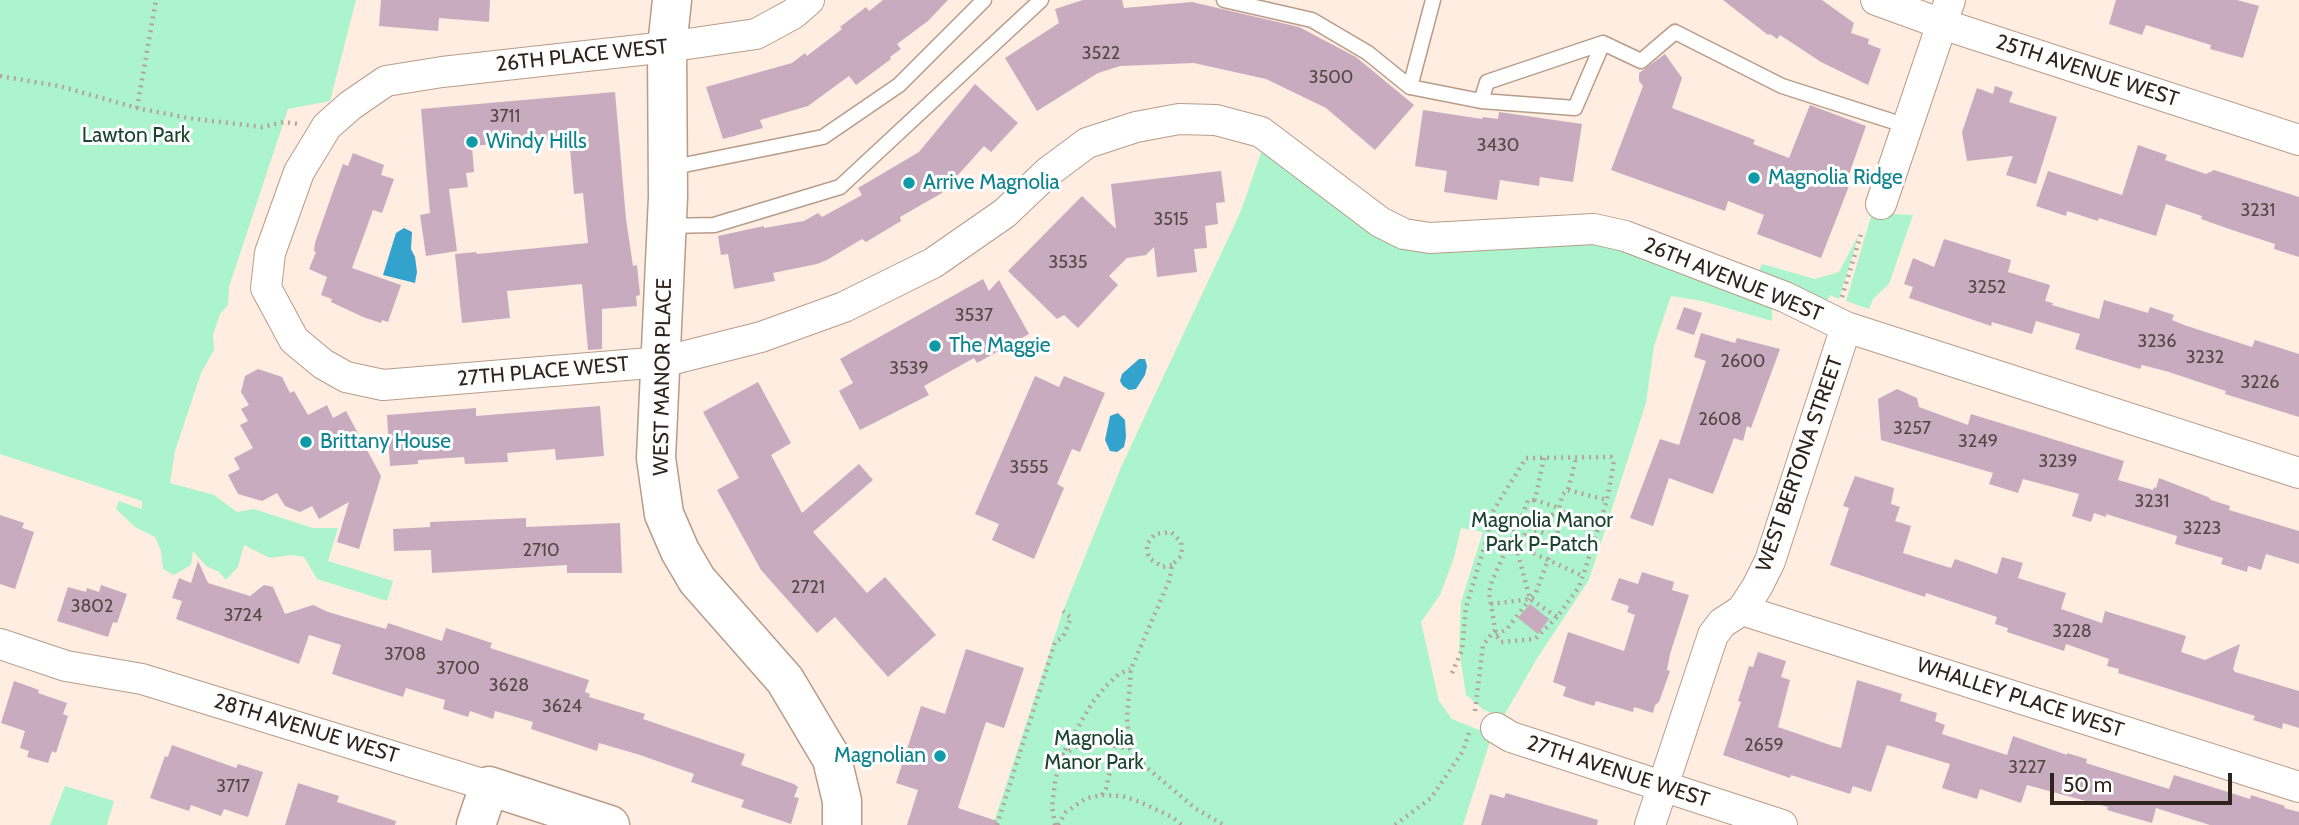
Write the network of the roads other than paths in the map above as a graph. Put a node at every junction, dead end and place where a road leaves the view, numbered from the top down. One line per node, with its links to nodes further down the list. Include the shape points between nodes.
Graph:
1 (672, 0): 10 (street, WEST MANOR PLACE)
2 (809, 0): 10 (street, 26TH PLACE WEST, via 756,34)
3 (984, 0): 16 (lane, via 899,85 823,137)
4 (1041, 0): 18 (lane, via 840,187 714,225)
5 (1224, 0): 11 (lane, via 1312,20 1368,53)
6 (1433, 0): 11 (lane)
7 (1877, 0): 8 (street, 25TH AVENUE WEST)
8 (1946, 12): 14 (street); 15 (street, 25TH AVENUE WEST)
9 (1603, 43): 12 (lane, via 1487,82); 12 (lane, via 1575,108); 14 (lane, via 1641,61 1675,32 1782,86)
10 (667, 47): 16 (street, WEST MANOR PLACE); 19 (street, 26TH PLACE WEST, via 386,81 327,126 299,172 270,253)
11 (1410, 87): 12 (lane)
12 (1481, 101)
13 (1179, 119): 20 (street, 26TH AVENUE WEST, via 1216,120 1261,132 1380,222 1404,234 1430,238 1594,229 1625,236); 21 (street, 27TH PLACE WEST, via 1087,143 1005,213 933,263 844,307 761,337)
14 (1908, 126): 17 (street)
15 (2299, 140)
16 (668, 169): 18 (street, WEST MANOR PLACE)
17 (1881, 204)
18 (667, 226): 21 (street, WEST MANOR PLACE)
19 (265, 288): 21 (street, 27TH PLACE WEST, via 294,340 323,364 346,377 383,385)
20 (1843, 315): 22 (street, 26TH AVENUE WEST); 23 (street, WEST BERTONA STREET, via 1770,561)
21 (662, 362): 31 (street, WEST MANOR PLACE, via 656,458 664,514 697,580 785,680 832,759 842,801)
22 (2299, 473)
23 (1742, 610): 27 (street, WEST BERTONA STREET, via 1713,635); 28 (street, WHALLEY PLACE WEST)
24 (0, 644): 26 (street, 28TH AVENUE WEST, via 66,666 142,678)
25 (1481, 723): 27 (street, 27TH AVENUE WEST)
26 (489, 786): 29 (street); 30 (street, 28TH AVENUE WEST)
27 (1662, 786): 32 (street, WEST BERTONA STREET); 33 (street, 27TH AVENUE WEST)
28 (2299, 787)
29 (476, 825)
30 (610, 825)
31 (842, 825)
32 (1650, 825)
33 (1782, 825)

